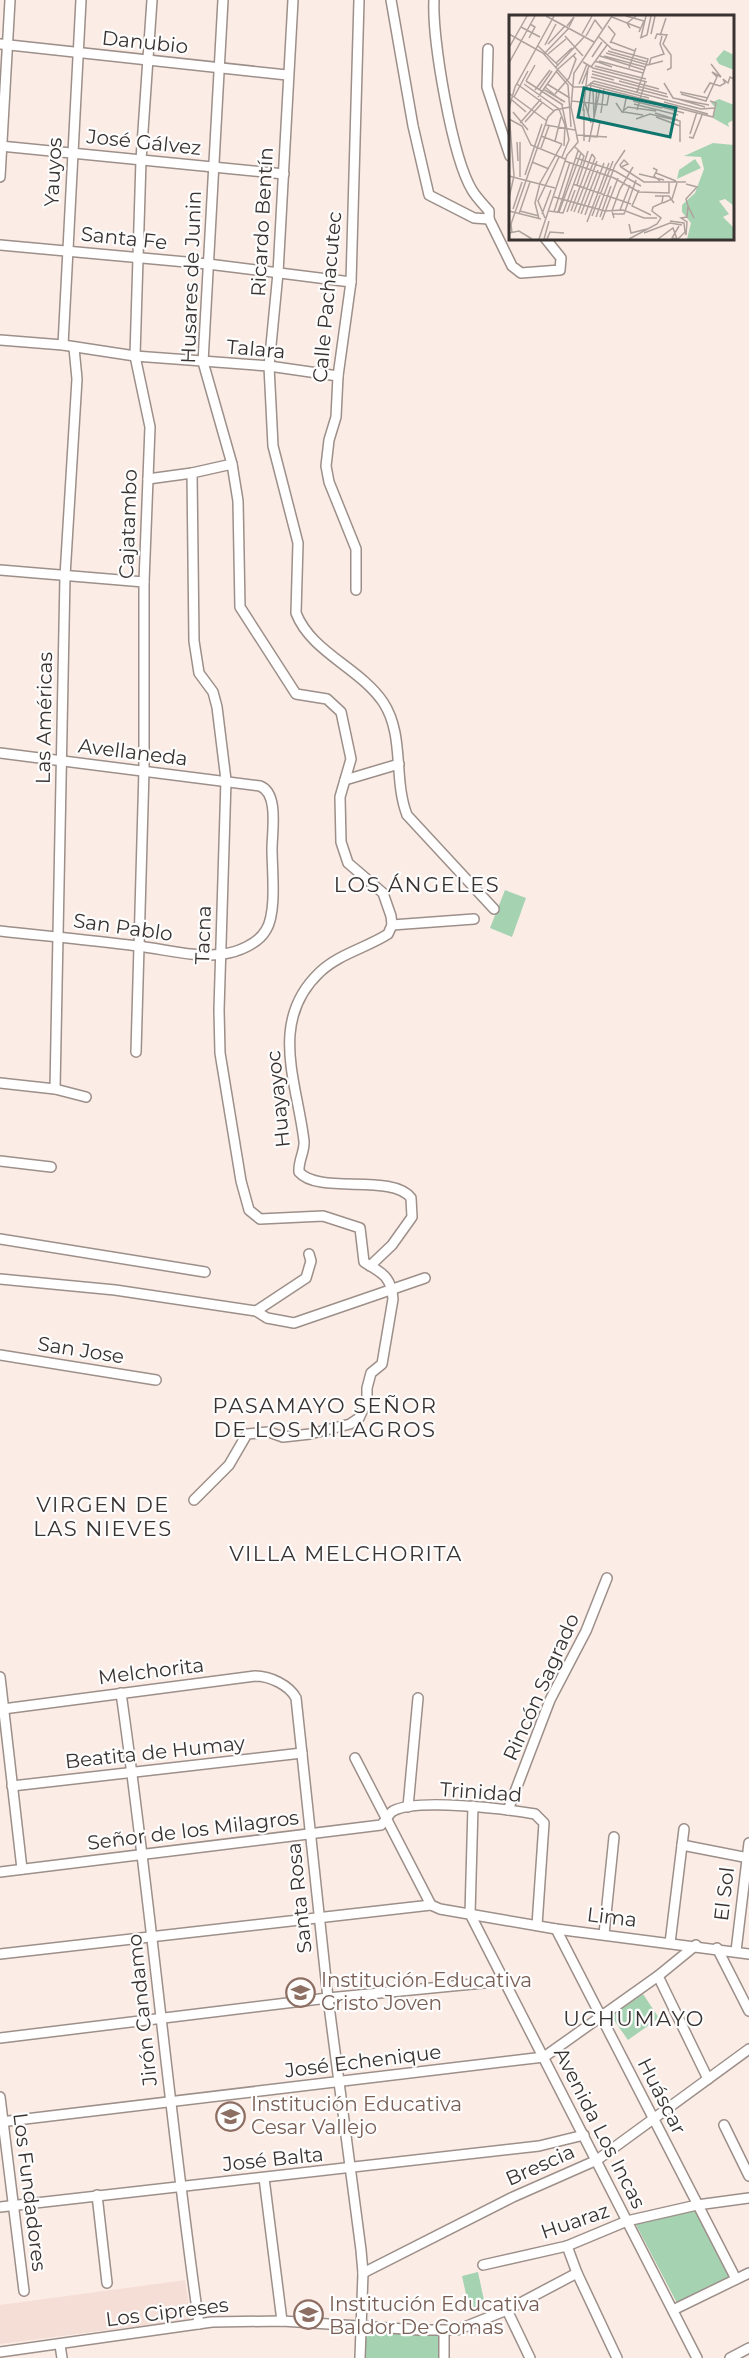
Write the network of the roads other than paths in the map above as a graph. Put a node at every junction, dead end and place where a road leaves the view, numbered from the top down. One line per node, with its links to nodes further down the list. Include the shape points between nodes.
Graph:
1 (10, 0): 9 (street)
2 (81, 0): 11 (street, Yauyos)
3 (152, 0): 12 (street, Cajatambo)
4 (223, 0): 13 (street, Husares de Junin)
5 (293, 0): 14 (street, Ricardo Bentín)
6 (359, 0): 29 (street, Calle Pachacutec)
7 (391, 0): 22 (street, via 429,195 474,218)
8 (434, 0): 22 (street, via 437,52 455,141 471,189 489,211)
9 (3, 44): 11 (street, Danubio); 15 (street)
10 (488, 49): 17 (street, via 487,87)
11 (78, 53): 12 (street, Danubio); 16 (street, Yauyos)
12 (148, 60): 13 (street, Danubio); 18 (street, Cajatambo)
13 (218, 69): 14 (street, Danubio); 19 (street, Husares de Junin)
14 (287, 75): 20 (street, Ricardo Bentín)
15 (1, 146): 16 (street, José Gálvez); 21 (street)
16 (71, 152): 18 (street, José Gálvez); 25 (street, Yauyos)
17 (509, 153)
18 (141, 160): 19 (street, José Gálvez); 26 (street, Cajatambo)
19 (213, 167): 20 (street, José Gálvez); 27 (street, Husares de Junin)
20 (284, 174): 28 (street, Ricardo Bentín)
21 (0, 177)
22 (489, 219): 23 (street, via 512,266 521,273 560,270 561,258)
23 (547, 240)
24 (0, 244): 25 (street, Santa Fe)
25 (67, 251): 26 (street, Santa Fe); 31 (street, Yauyos)
26 (138, 259): 27 (street, Santa Fe); 33 (street, Cajatambo)
27 (208, 264): 28 (street, Santa Fe); 34 (street, Husares de Junin)
28 (278, 273): 29 (street, Santa Fe); 35 (street, Ricardo Bentín)
29 (351, 282): 36 (street, Calle Pachacutec)
30 (0, 340): 31 (street, Talara)
31 (63, 345): 32 (street, Talara)
32 (74, 348): 33 (street, Talara); 41 (street, Las Américas, via 77,379)
33 (135, 356): 34 (street, Talara); 39 (street, Cajatambo, via 150,428)
34 (203, 362): 35 (street, Talara); 37 (street, Husares de Junin)
35 (269, 366): 36 (street, Talara); 46 (street, Ricardo Bentín, via 273,446 298,543 295,602 300,623 335,658 365,679 384,704 396,735)
36 (338, 376): 43 (street, Calle Pachacutec, via 336,417 326,466 357,549)
37 (232, 464): 38 (street); 49 (street, Husares de Junin, via 238,501 240,608 296,694 327,699 341,712 351,759)
38 (192, 473): 39 (street); 48 (street, Tacna, via 194,641 199,673 213,692 217,707)
39 (148, 479): 42 (street, Cajatambo)
40 (0, 570): 41 (street)
41 (65, 576): 42 (street); 45 (street, Las Américas)
42 (144, 582): 47 (street, Cajatambo)
43 (356, 590)
44 (0, 753): 45 (street, Avellaneda)
45 (61, 761): 47 (street, Avellaneda); 55 (street, Las Américas)
46 (399, 764): 49 (street); 50 (street, Ricardo Bentín, via 401,801 407,815)
47 (144, 770): 48 (street, Avellaneda); 56 (street, Cajatambo)
48 (226, 780): 53 (street, Avellaneda, via 266,788 272,798); 57 (street, Tacna)
49 (345, 780): 52 (street, via 339,797 341,842 348,862 383,894)
50 (494, 909)
51 (474, 919): 52 (street)
52 (392, 925): 66 (street, Huayayoc, via 388,934 334,962 313,979 298,1002 289,1058 304,1141 299,1172 315,1180 400,1190 411,1198 412,1217 392,1245)
53 (268, 927): 57 (street, San Pablo, via 254,942)
54 (0, 931): 55 (street, San Pablo)
55 (58, 937): 56 (street, San Pablo); 60 (street, Las Américas)
56 (140, 946): 57 (street, San Pablo); 58 (street, Cajatambo)
57 (220, 955): 66 (street, Tacna, via 222,1072 249,1209 266,1221 323,1216 355,1225 363,1233 362,1256)
58 (136, 1052)
59 (0, 1083): 60 (street)
60 (56, 1089): 61 (street)
61 (86, 1097)
62 (0, 1161): 63 (street)
63 (51, 1167)
64 (0, 1239): 67 (street)
65 (309, 1254): 71 (street, via 306,1278)
66 (369, 1266): 70 (street, via 382,1271)
67 (205, 1272)
68 (425, 1278): 70 (street)
69 (0, 1279): 71 (street, via 115,1290)
70 (391, 1288): 71 (street, via 294,1323 267,1318); 74 (street, via 393,1299 382,1364 371,1373 368,1401 358,1418 350,1424 310,1434 247,1434 229,1466)
71 (256, 1311)
72 (0, 1355): 73 (street, San Jose)
73 (156, 1380)
74 (194, 1500)
75 (607, 1578): 87 (street, Rincón Sagrado, via 586,1631 561,1675)
76 (0, 1677): 80 (street)
77 (122, 1693): 78 (street, Melchorita, via 259,1676 282,1684); 80 (street, Melchorita); 83 (street, Jirón Candamo)
78 (296, 1698): 81 (street, Santa Rosa)
79 (418, 1698): 86 (street)
80 (3, 1709): 84 (street)
81 (302, 1754): 83 (street, Beatita de Humay); 90 (street, Santa Rosa)
82 (355, 1758): 88 (street)
83 (133, 1773): 84 (street, Beatita de Humay); 94 (street, Jirón Candamo)
84 (12, 1786): 96 (street)
85 (473, 1806): 86 (street, Trinidad); 87 (street, Trinidad); 99 (street, Avenida Los Incas)
86 (408, 1807): 88 (street, via 394,1810)
87 (508, 1810): 101 (street, Trinidad, via 535,1814 544,1823)
88 (387, 1820): 90 (street, Señor de los Milagros, via 381,1825); 98 (street)
89 (684, 1829): 93 (street)
90 (310, 1835): 94 (street, Señor de los Milagros); 100 (street, Santa Rosa)
91 (615, 1837): 103 (street)
92 (749, 1842): 95 (street, El Sol)
93 (682, 1845): 95 (street); 105 (street)
94 (143, 1853): 96 (street, Señor de los Milagros); 104 (street, Jirón Candamo)
95 (748, 1858): 108 (street, El Sol)
96 (22, 1869): 97 (street, Señor de los Milagros)
97 (0, 1872)
98 (431, 1905): 99 (street, Lima); 100 (street)
99 (470, 1914): 101 (street, Lima); 112 (street, Avenida Los Incas)
100 (320, 1917): 104 (street); 113 (street, Santa Rosa)
101 (537, 1925): 102 (street, Lima)
102 (556, 1929): 103 (street, Lima); 115 (street, Huáscar)
103 (604, 1934): 105 (street, Lima)
104 (152, 1937): 109 (street); 116 (street, Jirón Candamo)
105 (670, 1943): 106 (street, Lima)
106 (696, 1945): 107 (street, Lima); 111 (street, José Echenique)
107 (717, 1948): 108 (street, Lima); 114 (street)
108 (736, 1951): 110 (street, Lima)
109 (0, 1954)
110 (749, 1954)
111 (658, 1976): 115 (street, José Echenique); 120 (street)
112 (504, 1981): 113 (street); 119 (street, Avenida Los Incas)
113 (328, 1998): 116 (street); 121 (street, Santa Rosa)
114 (749, 2011)
115 (601, 2017): 119 (street, José Echenique); 124 (street, Huáscar)
116 (162, 2020): 117 (street); 123 (street, Jirón Candamo)
117 (0, 2038)
118 (749, 2049): 120 (street, Brescia)
119 (544, 2057): 121 (street, José Echenique); 127 (street, Avenida Los Incas)
120 (708, 2079): 124 (street, Brescia)
121 (340, 2082): 123 (street, José Echenique); 129 (street, Santa Rosa)
122 (0, 2097): 125 (street, Los Fundadores)
123 (170, 2103): 125 (street, José Echenique); 132 (street, Jirón Candamo)
124 (654, 2119): 128 (street, Brescia); 136 (street, Huáscar)
125 (2, 2122): 135 (street, Los Fundadores)
126 (724, 2125): 130 (street)
127 (584, 2135): 128 (street, Avenida Los Incas); 129 (street, José Balta, via 539,2146)
128 (597, 2160): 138 (street, Avenida Los Incas); 141 (street, Brescia, via 513,2197)
129 (349, 2169): 131 (street, José Balta); 141 (street, Santa Rosa)
130 (749, 2176)
131 (264, 2178): 132 (street, José Balta); 149 (street)
132 (179, 2186): 133 (street, José Balta); 150 (street, Jirón Candamo)
133 (97, 2195): 135 (street, José Balta); 145 (street)
134 (749, 2198): 136 (street, Huaraz)
135 (13, 2205): 137 (street, José Balta); 146 (street, Los Fundadores)
136 (697, 2205): 138 (street, Huaraz); 144 (street, Huáscar)
137 (0, 2206)
138 (627, 2221): 139 (street, Huaraz); 148 (street, Avenida Los Incas)
139 (567, 2246): 140 (street, Huaraz); 142 (street)
140 (483, 2265)
141 (363, 2273): 151 (street, Santa Rosa)
142 (577, 2273): 147 (street, Los Cipreses); 160 (street)
143 (749, 2273): 144 (street)
144 (736, 2279): 148 (street)
145 (107, 2283)
146 (24, 2291)
147 (507, 2310): 152 (street, Los Cipreses, via 457,2330); 159 (street)
148 (673, 2310): 161 (street, Avenida Los Incas)
149 (282, 2321): 150 (street, Los Cipreses); 151 (street, Los Cipreses)
150 (199, 2324): 153 (street, Los Cipreses)
151 (359, 2325): 152 (street, Los Cipreses); 157 (street, Santa Rosa)
152 (444, 2331): 158 (street)
153 (60, 2345): 155 (street, Los Cipreses); 156 (street)
154 (749, 2348): 162 (street)
155 (0, 2352)
156 (62, 2358)
157 (360, 2358)
158 (444, 2358)
159 (530, 2358)
160 (618, 2358)
161 (697, 2358)
162 (730, 2358)

